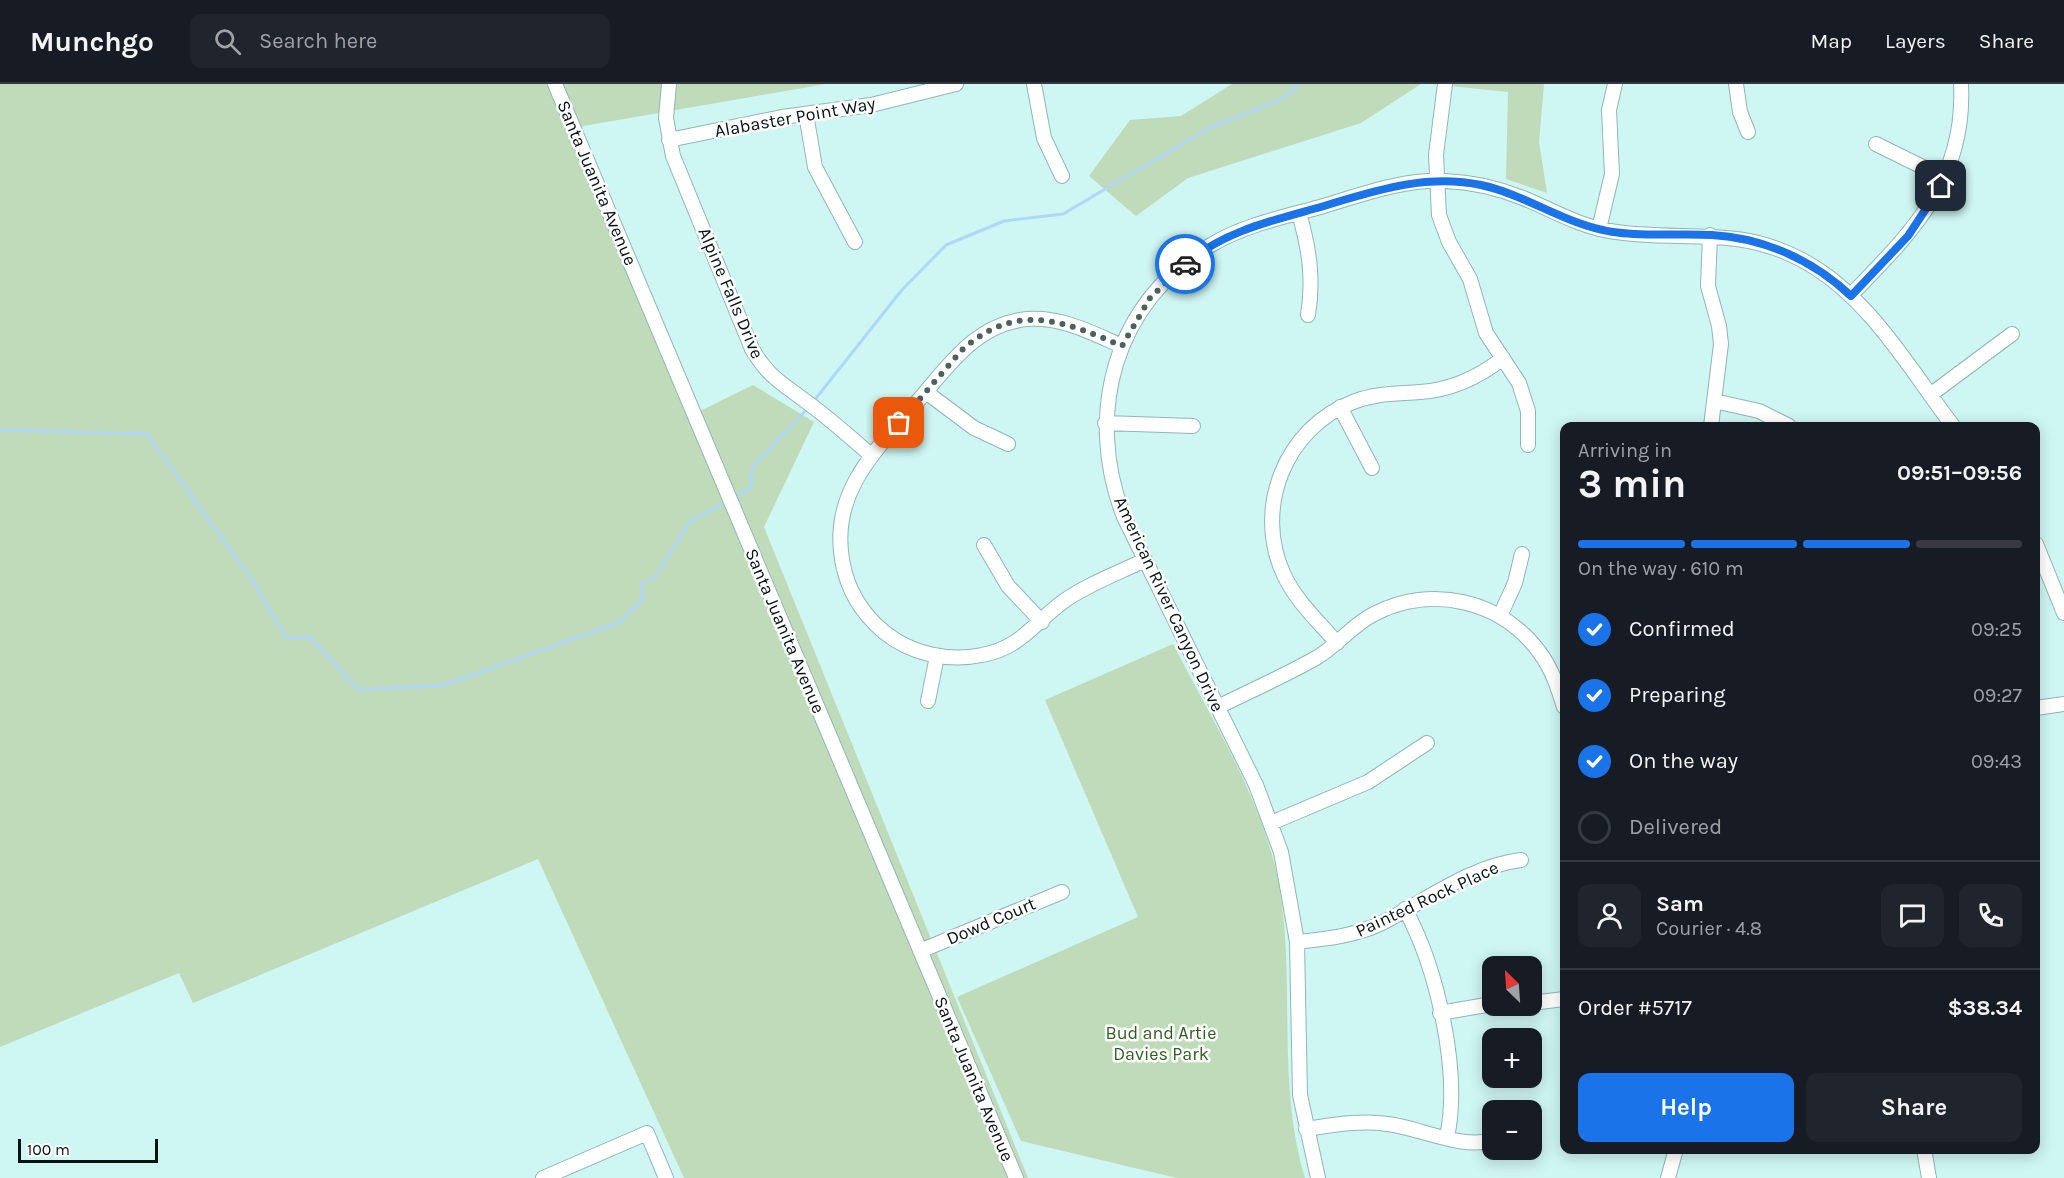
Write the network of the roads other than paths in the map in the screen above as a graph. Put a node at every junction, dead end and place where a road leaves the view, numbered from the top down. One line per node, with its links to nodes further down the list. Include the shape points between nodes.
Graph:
1 (555, 84): 58 (street, Santa Juanita Avenue)
2 (669, 84): 11 (street, Alpine Falls Drive)
3 (956, 84): 9 (street, Alabaster Point Way, via 871,105)
4 (1034, 84): 13 (street, via 1044,138)
5 (1445, 84): 15 (street, via 1437,137)
6 (1615, 84): 17 (street, via 1609,110 1612,174)
7 (1736, 84): 10 (street)
8 (1961, 84): 14 (street, via 1957,141)
9 (806, 114): 11 (street, Alabaster Point Way); 19 (street, via 815,167)
10 (1748, 132)
11 (669, 140): 36 (street, Alpine Falls Drive, via 760,363 781,385)
12 (1876, 144): 14 (street)
13 (1062, 176)
14 (1945, 178): 20 (street, via 1915,227)
15 (1436, 181): 16 (street, American River Canyon Drive, via 1391,187); 17 (street, American River Canyon Drive, via 1501,190); 24 (street, via 1443,229 1470,279 1486,333)
16 (1299, 213): 21 (street, via 1311,259); 23 (street, American River Canyon Drive, via 1232,234 1193,257 1150,298)
17 (1599, 229): 18 (street, American River Canyon Drive, via 1635,234)
18 (1710, 235): 20 (street, American River Canyon Drive, via 1738,238 1782,251 1822,272); 27 (street, via 1708,286 1720,344)
19 (855, 242)
20 (1851, 296): 26 (street, American River Canyon Drive)
21 (1308, 315)
22 (2012, 334): 26 (street)
23 (1122, 346): 25 (street, via 1058,321 1013,322 973,340); 32 (street, American River Canyon Drive)
24 (1503, 358): 28 (street, via 1475,377 1448,387 1378,394); 35 (street, via 1525,397)
25 (926, 392): 34 (street, via 974,428); 36 (street)
26 (1930, 396): 31 (street, American River Canyon Drive)
27 (1714, 401): 29 (street); 30 (street, via 1759,411)
28 (1340, 407): 37 (street); 45 (street, via 1310,430 1293,451 1281,475 1272,514 1276,554 1289,585)
29 (1711, 422)
30 (1781, 422)
31 (1950, 422)
32 (1105, 423): 33 (street); 41 (street, American River Canyon Drive, via 1116,496)
33 (1193, 426)
34 (1008, 444)
35 (1528, 445)
36 (872, 456): 46 (street, via 856,480 843,514 840,547 847,579 862,608 878,627 904,645)
37 (1372, 468)
38 (984, 545): 44 (street, via 1008,586)
39 (1522, 554): 43 (street, via 1515,583)
40 (2040, 554): 42 (street)
41 (1145, 560): 44 (street, via 1075,594); 50 (street, American River Canyon Drive)
42 (2064, 613)
43 (1500, 616): 45 (street, via 1462,601 1422,599 1396,604 1372,615); 47 (street, via 1539,652)
44 (1042, 622): 46 (street, via 1000,650 968,658)
45 (1337, 643): 50 (street, via 1314,659)
46 (937, 656): 48 (street)
47 (1560, 696)
48 (928, 701)
49 (2064, 704): 51 (street)
50 (1218, 707): 53 (street, American River Canyon Drive)
51 (2040, 707)
52 (1427, 743): 53 (street, via 1368,782)
53 (1271, 823): 57 (street, American River Canyon Drive, via 1288,884)
54 (1521, 860): 56 (street, Painted Rock Place, via 1490,868)
55 (1062, 891): 58 (street, Dowd Court)
56 (1405, 909): 57 (street, Painted Rock Place, via 1365,930); 62 (street, via 1428,959)
57 (1297, 942): 63 (street, American River Canyon Drive, via 1297,1060)
58 (920, 951): 70 (street, Santa Juanita Avenue)
59 (1560, 1000): 60 (street)
60 (1542, 1002)
61 (1482, 1006): 62 (street)
62 (1440, 1013): 64 (street, via 1453,1086)
63 (1306, 1130): 64 (street, via 1374,1122); 71 (street, American River Canyon Drive)
64 (1447, 1137): 65 (street)
65 (1482, 1141)
66 (1675, 1154): 72 (street)
67 (1925, 1154): 73 (street)
68 (543, 1178): 69 (street, via 647,1133)
69 (666, 1178)
70 (1016, 1178)
71 (1318, 1178)
72 (1668, 1178)
73 (1929, 1178)

